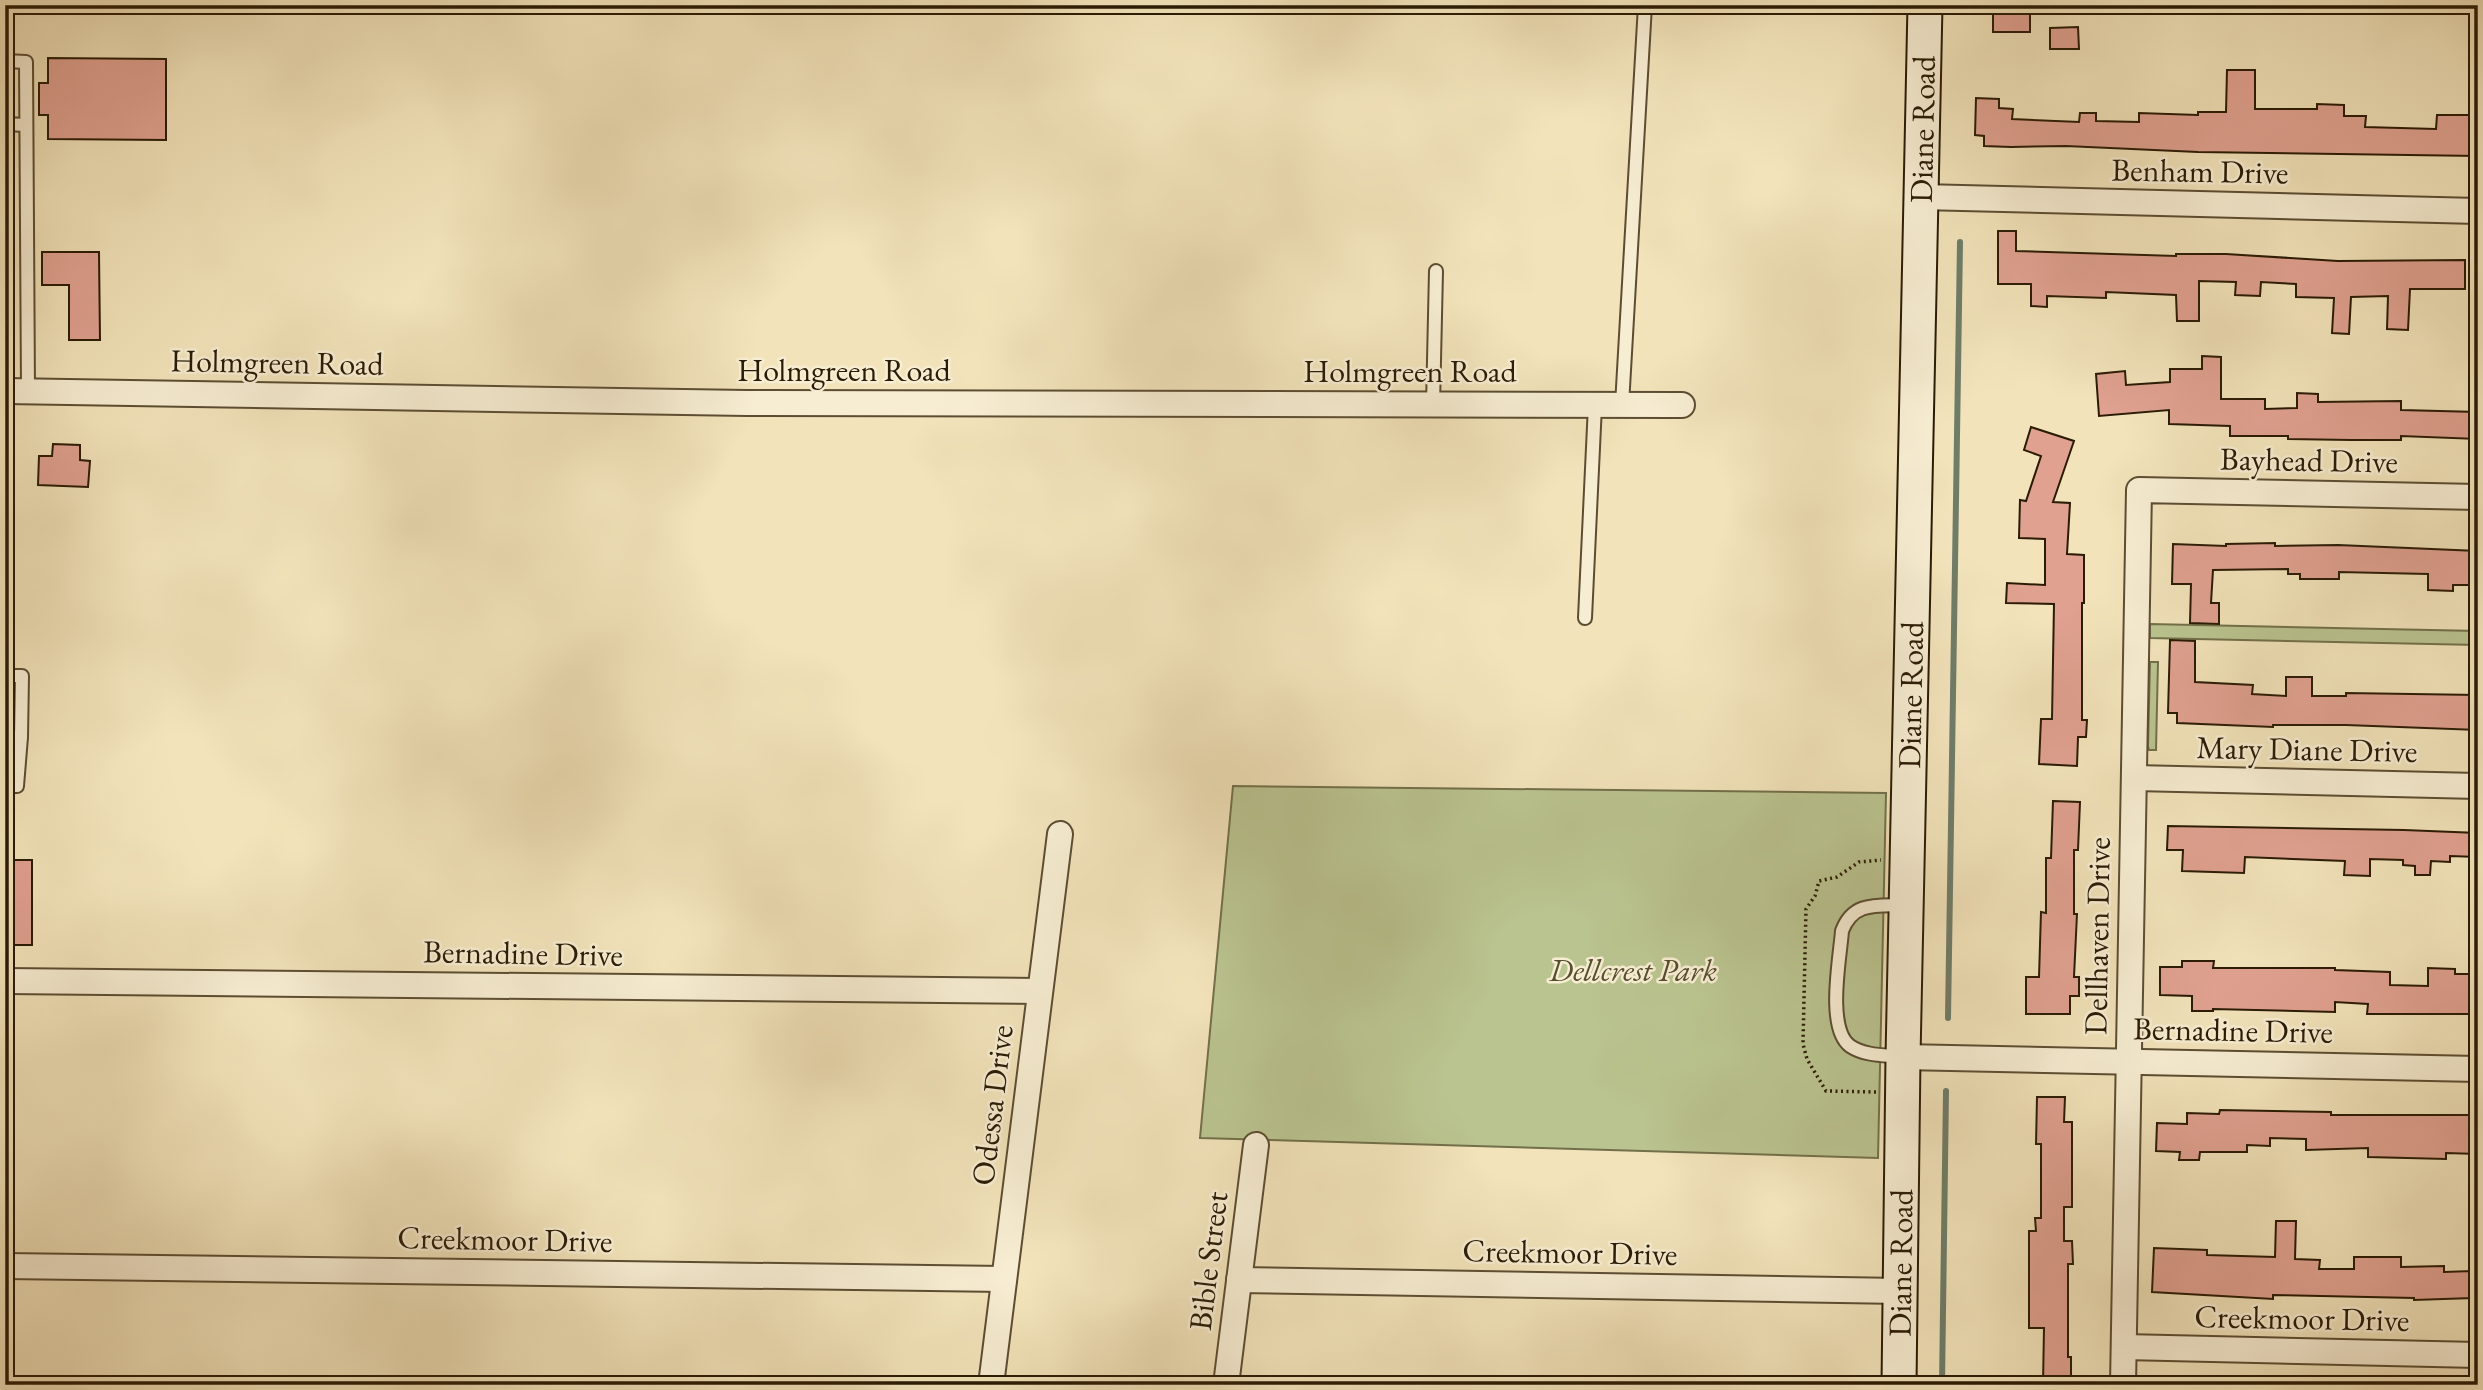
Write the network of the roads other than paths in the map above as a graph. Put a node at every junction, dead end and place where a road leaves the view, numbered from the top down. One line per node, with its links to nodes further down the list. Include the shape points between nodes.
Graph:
1 (1645, 5): 12 (lane)
2 (1926, 5): 6 (street, Diane Road)
3 (5, 61): 5 (lane, via 26,62)
4 (5, 124): 5 (lane)
5 (26, 125): 9 (lane)
6 (1922, 197): 7 (street, Benham Drive); 24 (street, Diane Road)
7 (2478, 211)
8 (1436, 271): 10 (lane)
9 (17, 391): 10 (street, Holmgreen Road, via 747,404)
10 (1433, 405): 11 (street, Holmgreen Road)
11 (1595, 405): 12 (street, Holmgreen Road); 16 (lane)
12 (1622, 405): 13 (street, Holmgreen Road)
13 (1682, 405)
14 (2139, 490): 15 (street, Bayhead Drive); 20 (street, Dellhaven Drive)
15 (2478, 496)
16 (1584, 618)
17 (5, 676): 19 (lane, via 22,676)
18 (5, 737): 19 (lane)
19 (22, 737): 21 (lane, via 17,786)
20 (2134, 778): 22 (street, Mary Diane Drive); 28 (street, Dellhaven Drive)
21 (5, 786)
22 (2478, 786)
23 (1060, 834): 26 (street, Odessa Drive)
24 (1906, 905): 27 (street, Diane Road); 27 (lane, via 1870,906 1846,920 1836,1018 1848,1044 1864,1053)
25 (5, 981): 26 (street, Bernadine Drive)
26 (1040, 992): 32 (street, Odessa Drive)
27 (1903, 1058): 28 (street, Bernadine Drive); 34 (street, Diane Road)
28 (2128, 1060): 29 (street, Bernadine Drive); 35 (street, Dellhaven Drive)
29 (2478, 1069)
30 (1256, 1145): 33 (street, Bible Street)
31 (5, 1266): 32 (street, Creekmoor Drive)
32 (1004, 1279): 37 (street, Odessa Drive)
33 (1239, 1280): 34 (street, Creekmoor Drive); 38 (street, Bible Street)
34 (1901, 1291): 39 (street, Diane Road)
35 (2124, 1347): 36 (street, Creekmoor Drive); 40 (street, Dellhaven Drive)
36 (2478, 1355)
37 (991, 1385)
38 (1226, 1385)
39 (1899, 1385)
40 (2123, 1385)

